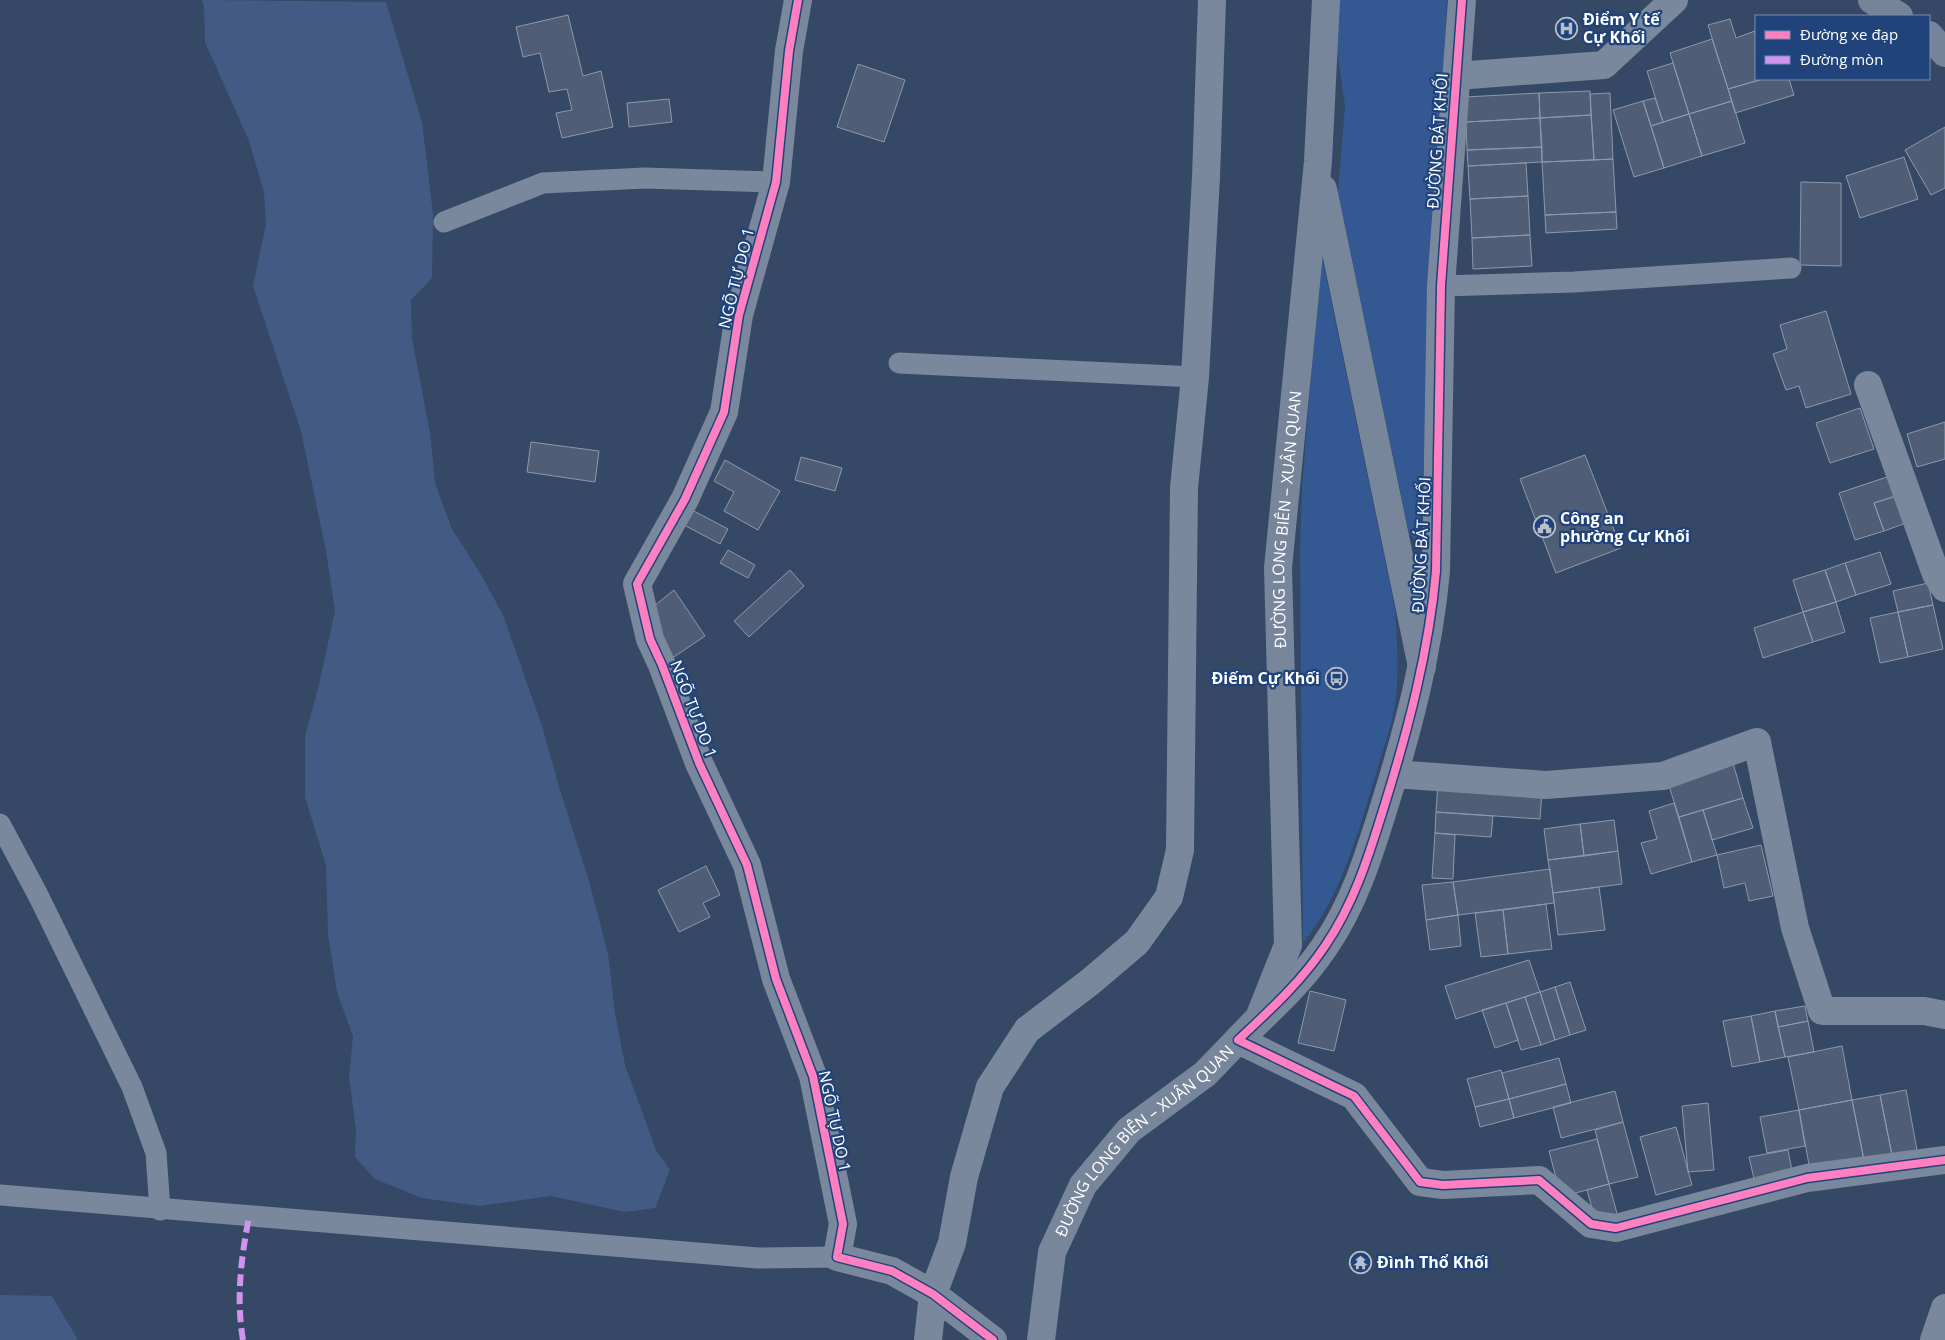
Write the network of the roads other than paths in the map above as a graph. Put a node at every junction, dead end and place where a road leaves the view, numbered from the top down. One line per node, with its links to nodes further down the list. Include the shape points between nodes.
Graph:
1 (798, 0): 14 (street, NGÕ TỰ DO 1, via 789,51)
2 (1212, 0): 19 (street)
3 (1326, 0): 13 (main road, ĐƯỜNG LONG BIÊN – XUÂN QUAN)
4 (1462, 0): 12 (street, ĐƯỜNG BÁT KHỐI)
5 (1674, 0): 12 (street, via 1604,65)
6 (1872, 0): 7 (street)
7 (1897, 15)
8 (1945, 29): 9 (street)
9 (1930, 34)
10 (1930, 35): 11 (street)
11 (1945, 53)
12 (1456, 76): 17 (street, ĐƯỜNG BÁT KHỐI)
13 (1318, 161): 22 (main road); 26 (main road, ĐƯỜNG LONG BIÊN – XUÂN QUAN, via 1278,568 1288,945 1259,1018)
14 (776, 182): 15 (lane, via 645,178 543,183); 30 (street, NGÕ TỰ DO 1, via 739,314 724,412 685,499 637,584 650,639 699,763 747,865 776,979 813,1076 843,1224)
15 (444, 222)
16 (1791, 268): 17 (lane, via 1582,282)
17 (1441, 286): 22 (street, ĐƯỜNG BÁT KHỐI, via 1436,571 1432,616)
18 (899, 364): 19 (lane)
19 (1195, 377): 31 (street, via 1184,488 1180,850 1168,897 1138,942 1027,1030 990,1088 964,1177 952,1243)
20 (1868, 385): 21 (street, via 1936,574)
21 (1945, 588)
22 (1422, 667): 23 (street, ĐƯỜNG BÁT KHỐI)
23 (1394, 774): 25 (street, via 1546,785 1663,776 1757,742 1795,928 1822,1011 1924,1011); 26 (street, ĐƯỜNG BÁT KHỐI, via 1351,902 1338,925 1296,984)
24 (0, 824): 29 (lane, via 132,1087 156,1153)
25 (1945, 1015)
26 (1238, 1040): 27 (street, via 1354,1096 1420,1182 1443,1185 1539,1180 1591,1224 1616,1228 1807,1178); 35 (main road, ĐƯỜNG LONG BIÊN – XUÂN QUAN, via 1206,1074 1128,1130 1083,1185 1052,1252)
27 (1945, 1160)
28 (0, 1195): 29 (lane)
29 (160, 1210): 30 (lane, via 758,1258)
30 (837, 1258): 31 (street, via 892,1271)
31 (933, 1294): 33 (street); 34 (street)
32 (1945, 1308): 36 (street)
33 (928, 1340)
34 (993, 1340)
35 (1041, 1340)
36 (1934, 1340)

